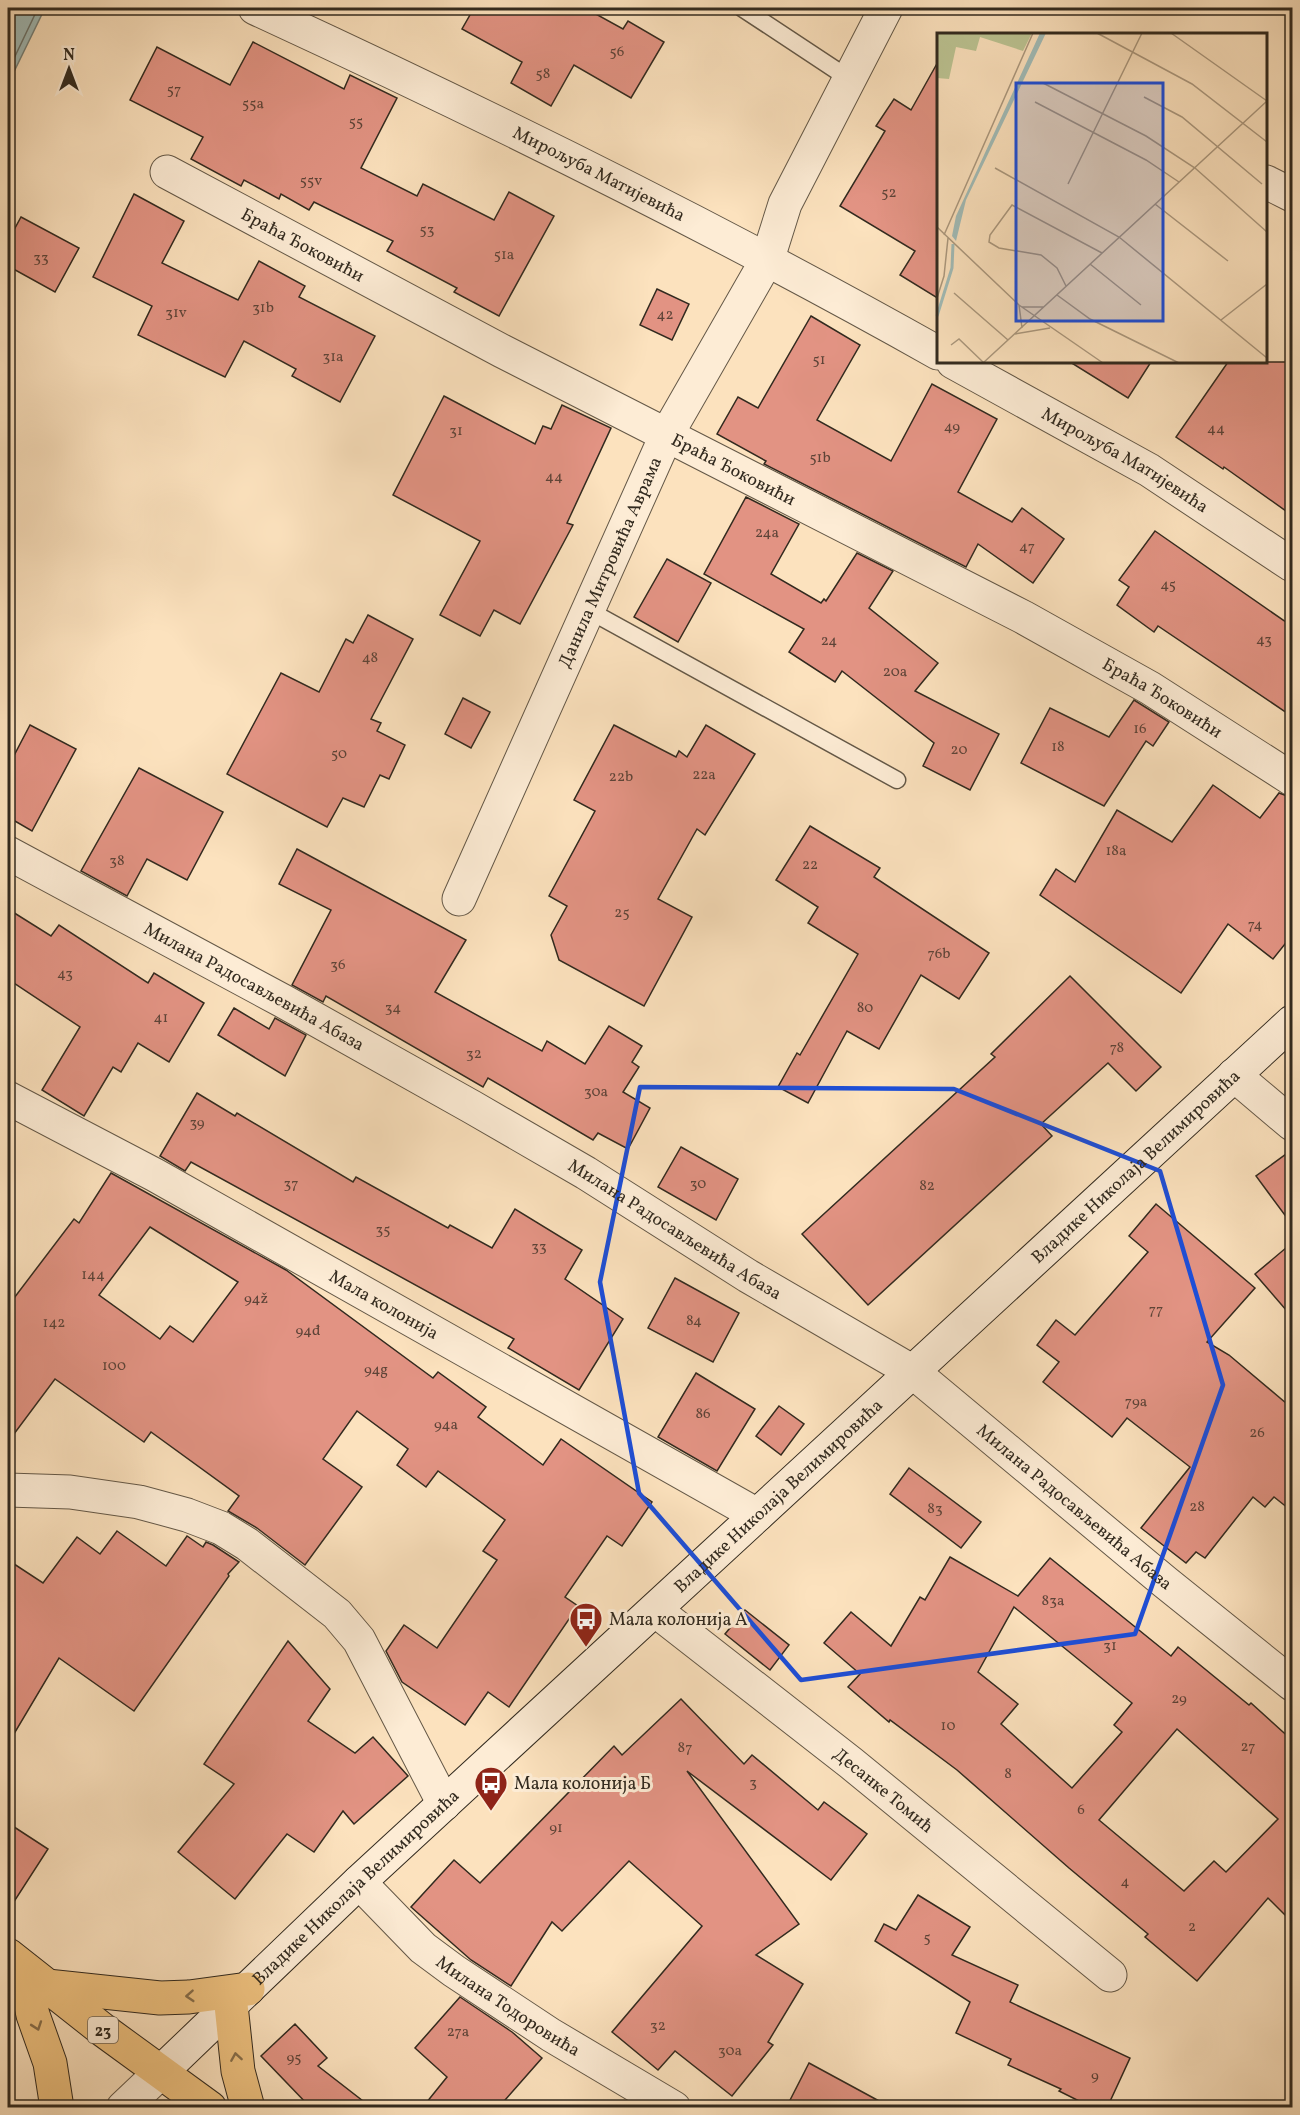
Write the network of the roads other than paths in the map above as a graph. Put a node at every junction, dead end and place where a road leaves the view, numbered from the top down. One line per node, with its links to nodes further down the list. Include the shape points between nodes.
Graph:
1 (255, 8): 8 (street, Мирољуба Матијевића, via 469,107)
2 (742, 8): 4 (lane)
3 (886, 8): 4 (street, Данила Митровића Аврама)
4 (850, 80): 8 (street, Данила Митровића Аврама, via 785,204)
5 (167, 172): 11 (street, Браћа Ђоковићи)
6 (1267, 182): 7 (street)
7 (1293, 195)
8 (768, 258): 9 (street, Мирољуба Матијевића); 11 (street, Данила Митровића Аврама)
9 (937, 352)
10 (955, 363): 12 (street, Мирољуба Матијевића, via 1149,470)
11 (666, 436): 13 (street, Данила Митровића Аврама); 14 (street, Браћа Ђоковићи, via 1023,617 1150,688)
12 (1293, 565)
13 (588, 610): 15 (lane); 17 (street, Данила Митровића Аврама)
14 (1293, 779)
15 (897, 780)
16 (8, 854): 22 (street, Милана Радосављевића Абаза, via 472,1107)
17 (459, 899)
18 (1293, 1022): 19 (street, Владике Николаја Велимировића)
19 (1234, 1075): 21 (street); 22 (street, Владике Николаја Велимировића)
20 (8, 1098): 24 (street, Мала колонија, via 195,1196)
21 (1293, 1124)
22 (913, 1372): 24 (street, Владике Николаја Велимировића); 26 (street, Милана Радосављевића Абаза)
23 (8, 1490): 27 (street, via 70,1492 139,1502 221,1528 254,1550 337,1614 359,1640)
24 (757, 1515): 25 (street, Владике Николаја Велимировића)
25 (655, 1610): 27 (street, Владике Николаја Велимировића); 30 (street, Десанке Томић, via 852,1763)
26 (1293, 1684)
27 (444, 1804): 28 (street, Владике Николаја Велимировића)
28 (359, 1882): 31 (street, Владике Николаја Велимировића); 37 (street, Милана Тодоровића, via 423,1948 453,1971 550,2035)
29 (25, 1970): 31 (main road, one-way to 29, via 160,1998); 32 (main road, 23); 33 (main road, one-way to 33, via 33,2015 50,2063)
30 (1110, 1975)
31 (239, 1997): 32 (street, Владике Николаја Велимировића); 36 (main road, one-way to 31, via 238,2071)
32 (162, 2071): 34 (street, Владике Николаја Велимировића); 35 (main road, 23)
33 (57, 2108)
34 (123, 2108)
35 (210, 2108)
36 (248, 2108)
37 (674, 2108)

